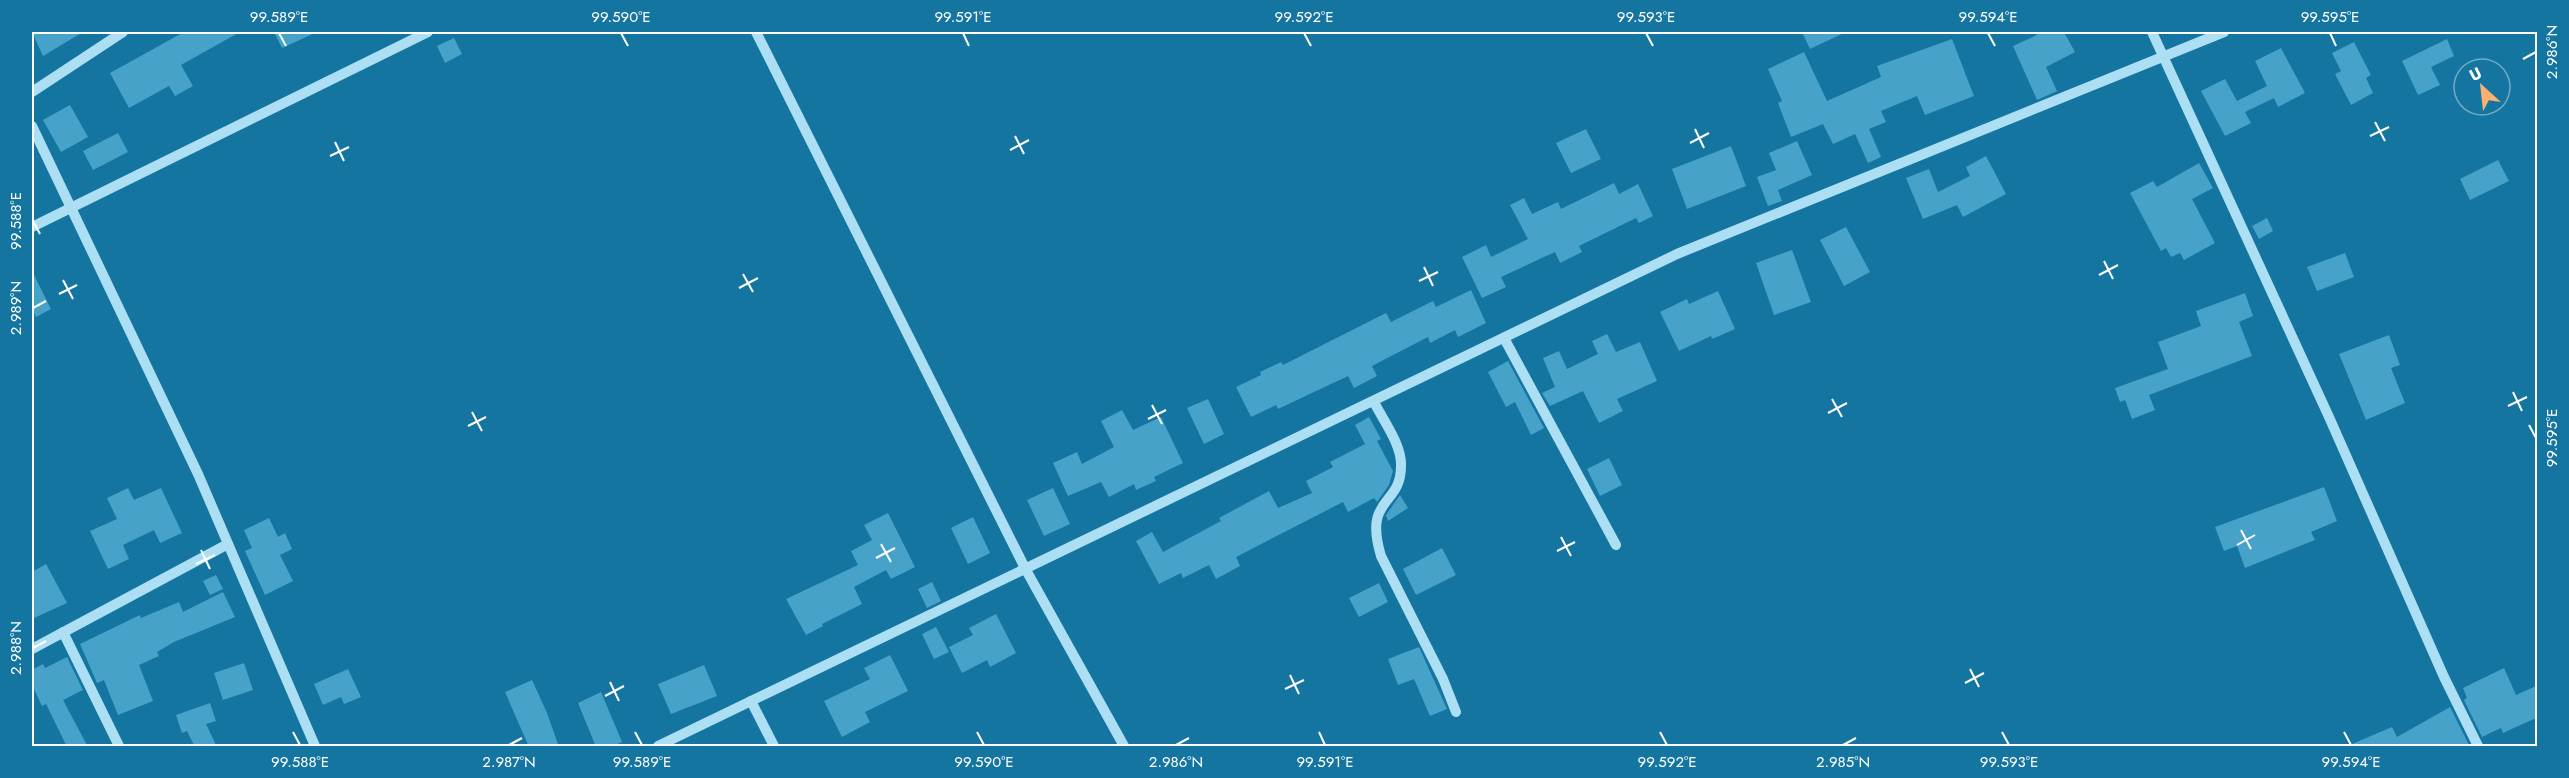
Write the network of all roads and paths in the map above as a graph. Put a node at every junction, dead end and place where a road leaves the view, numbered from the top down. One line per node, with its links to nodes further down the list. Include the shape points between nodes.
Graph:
1 (123, 32): 7 (street)
2 (428, 32): 9 (street)
3 (756, 32): 15 (street)
4 (2152, 32): 6 (street)
5 (2224, 32): 6 (street)
6 (2165, 57): 11 (street, via 1677,254); 25 (street)
7 (32, 92)
8 (32, 126): 9 (street)
9 (72, 208): 10 (street); 13 (street)
10 (32, 227)
11 (1504, 338): 12 (street); 14 (street)
12 (1374, 402): 15 (street); 19 (street, via 1398,449 1401,465 1398,482 1379,509 1375,536)
13 (228, 544): 16 (street); 21 (street)
14 (1616, 545)
15 (1026, 570): 18 (street); 24 (street)
16 (63, 632): 17 (street); 20 (street)
17 (32, 649)
18 (751, 701): 22 (street); 23 (street)
19 (1456, 712)
20 (119, 747)
21 (315, 747)
22 (658, 747)
23 (774, 747)
24 (1124, 747)
25 (2478, 747)

